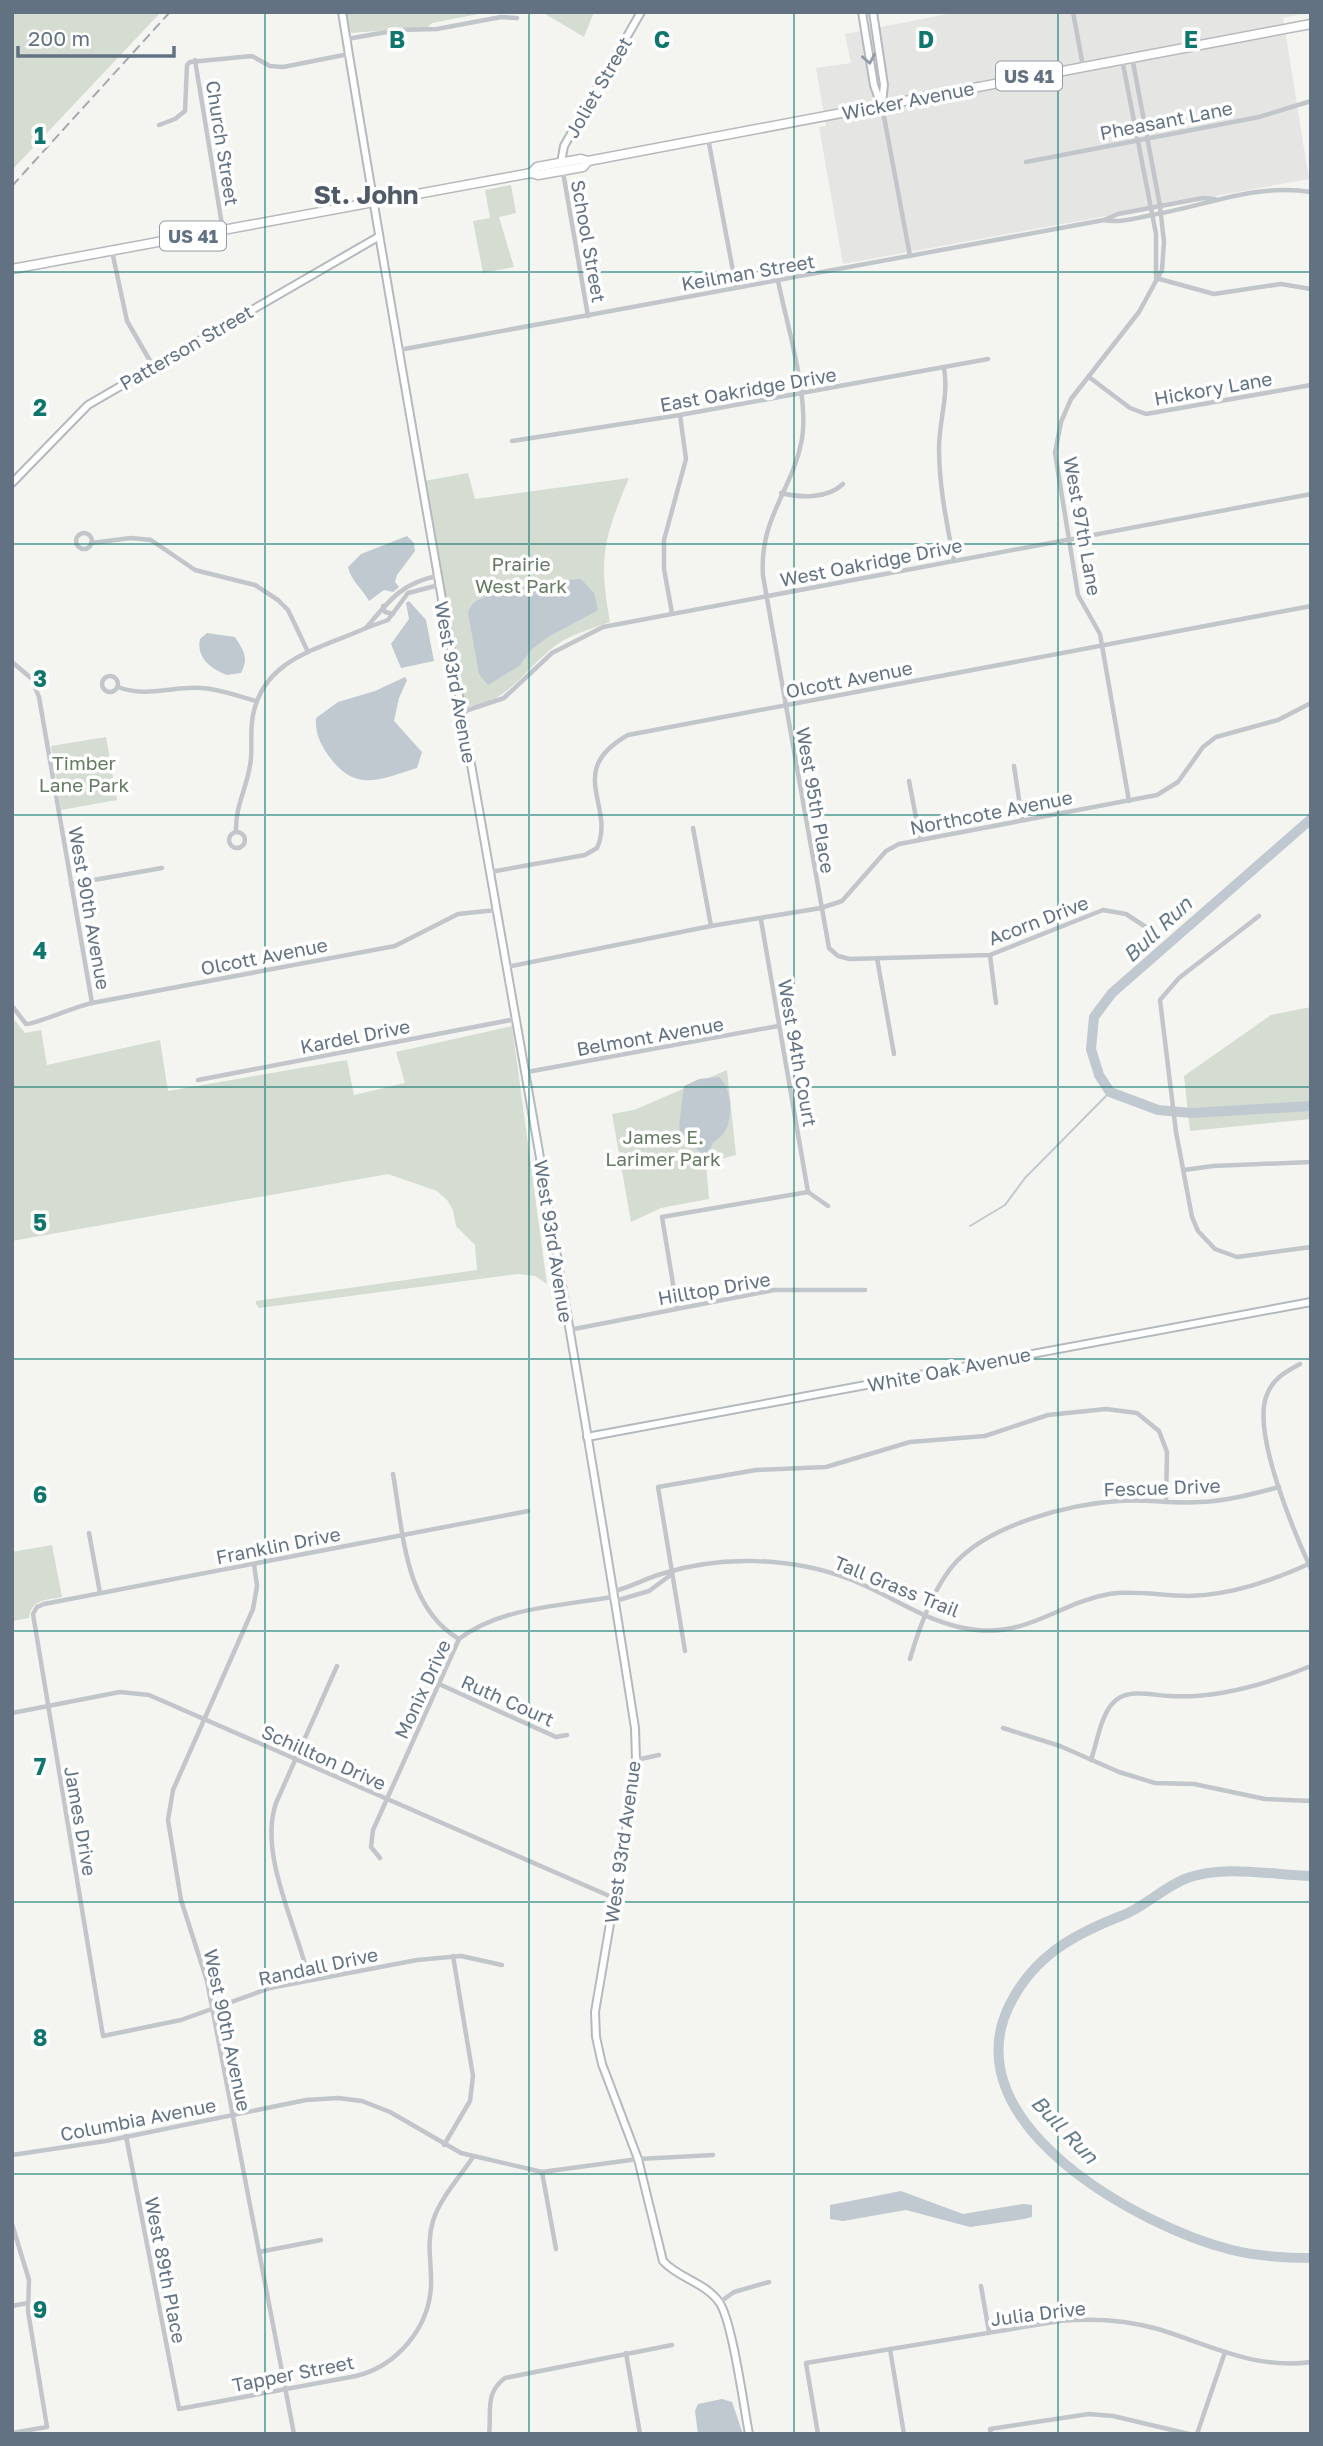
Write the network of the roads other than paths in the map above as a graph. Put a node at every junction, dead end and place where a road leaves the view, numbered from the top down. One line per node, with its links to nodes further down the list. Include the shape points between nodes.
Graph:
1 (342, 12): 8 (street, West 93rd Avenue)
2 (641, 12): 20 (street, Joliet Street, via 564,146)
3 (862, 12): 14 (street, one-way to 14)
4 (873, 12): 14 (street, via 884,85)
5 (1073, 12): 12 (street)
6 (517, 18): 8 (street)
7 (1311, 24): 10 (highway, Wicker Avenue / US 41)
8 (347, 39): 9 (street, West 93rd Avenue)
9 (349, 54): 11 (street, via 283,67 251,56); 23 (street, West 93rd Avenue)
10 (1127, 57): 12 (highway, Wicker Avenue / US 41); 17 (street, West 97th Lane); 18 (street, West 97th Lane)
11 (195, 60): 15 (street, via 187,65 185,111); 29 (street, Church Street)
12 (1083, 66): 14 (highway, Wicker Avenue / US 41)
13 (1311, 101): 17 (street, Pheasant Lane, via 1264,116)
14 (881, 105): 16 (highway, Wicker Avenue / US 41); 32 (street)
15 (159, 125)
16 (708, 138): 20 (highway, Wicker Avenue / US 41, via 589,162 582,159); 36 (street)
17 (1147, 138): 18 (street, Pheasant Lane); 24 (street, West 97th Lane)
18 (1136, 140): 19 (street, Pheasant Lane); 25 (street, West 97th Lane)
19 (1026, 162)
20 (562, 167): 23 (highway, Wicker Avenue / US 41, via 537,167 531,173); 38 (street, School Street)
21 (1311, 192): 22 (street, via 1268,190)
22 (1216, 199): 24 (street, Keilman Street); 26 (street, Keilman Street)
23 (372, 202): 29 (highway, Wicker Avenue / US 41); 30 (street, West 93rd Avenue)
24 (1160, 206): 25 (street, Keilman Street); 26 (street, West 97th Lane)
25 (1149, 208): 27 (street, West 97th Lane); 28 (street, Keilman Street)
26 (1159, 214): 27 (street, Keilman Street); 34 (street, West 97th Lane, via 1164,252)
27 (1152, 215): 28 (street, Keilman Street); 34 (street, West 97th Lane)
28 (1104, 220): 32 (street, Keilman Street)
29 (223, 231): 31 (highway, Wicker Avenue / US 41)
30 (378, 237): 39 (street, West 93rd Avenue); 41 (street, Patterson Street)
31 (112, 251): 33 (highway, Wicker Avenue / US 41); 41 (street, via 127,321)
32 (910, 256): 35 (street, Keilman Street)
33 (12, 270)
34 (1156, 278): 37 (street, via 1214,293 1281,284); 43 (street, West 97th Lane, via 1139,312)
35 (778, 281): 36 (street, Keilman Street); 45 (street, West 95th Place)
36 (736, 287): 38 (street, Keilman Street)
37 (1311, 289)
38 (588, 316): 39 (street, Keilman Street)
39 (398, 350): 55 (street, West 93rd Avenue)
40 (988, 359): 42 (street, East Oakridge Drive)
41 (153, 366): 48 (street, Patterson Street, via 88,405)
42 (944, 368): 45 (street, East Oakridge Drive); 54 (street, via 940,468)
43 (1089, 377): 44 (street, Hickory Lane, via 1130,408 1146,414); 52 (street, West 97th Lane, via 1068,406 1056,445)
44 (1311, 385)
45 (800, 394): 46 (street, East Oakridge Drive); 50 (street, West 95th Place, via 802,440)
46 (680, 415): 47 (street, East Oakridge Drive); 61 (street, via 686,459 664,540)
47 (512, 441)
48 (12, 483)
49 (842, 484): 50 (street, via 831,492 808,496)
50 (781, 493): 58 (street, West 95th Place, via 763,548)
51 (1311, 494): 52 (street, West Oakridge Drive)
52 (1068, 540): 54 (street, West Oakridge Drive); 64 (street, West 97th Lane, via 1079,599 1097,625)
53 (91, 543): 65 (street, via 151,540 195,570 255,585 288,610)
54 (954, 561): 58 (street, West Oakridge Drive)
55 (437, 576): 56 (street, West 93rd Avenue); 57 (street, via 410,583)
56 (439, 585): 57 (street); 71 (street, West 93rd Avenue)
57 (402, 594): 59 (street); 62 (street)
58 (766, 596): 61 (street, West Oakridge Drive); 70 (street, West 95th Place)
59 (383, 606): 62 (street); 63 (street)
60 (1311, 606): 64 (street, Olcott Avenue)
61 (672, 613): 71 (street, West Oakridge Drive, via 589,632 552,653 505,698)
62 (393, 614): 63 (street)
63 (366, 628): 65 (street)
64 (1102, 645): 70 (street, Olcott Avenue); 74 (street, West 97th Lane)
65 (308, 652): 68 (street, via 280,667)
66 (12, 662): 81 (street, West 90th Avenue, via 31,678 39,697)
67 (118, 687): 68 (street, via 151,693 200,687)
68 (256, 701): 77 (street, via 250,730 251,760 238,801)
69 (1311, 703): 74 (street, Northcote Avenue, via 1273,722 1220,734 1203,747 1171,788)
70 (786, 705): 80 (street, Olcott Avenue, via 641,731 617,741 601,758 594,780 601,830 597,848 584,855); 82 (street, West 95th Place)
71 (461, 712): 80 (street, West 93rd Avenue)
72 (1014, 766): 75 (street)
73 (909, 782): 78 (street)
74 (1129, 801): 75 (street, Northcote Avenue)
75 (1022, 819): 78 (street, Northcote Avenue)
76 (693, 828): 86 (street)
77 (236, 831)
78 (920, 838): 82 (street, Northcote Avenue, via 886,851 842,901)
79 (162, 868): 81 (street)
80 (490, 872): 83 (street, West 93rd Avenue)
81 (71, 884): 92 (street, West 90th Avenue)
82 (821, 908): 85 (street, Northcote Avenue); 88 (street, West 95th Place, via 827,944)
83 (496, 910): 91 (street, West 93rd Avenue); 92 (street, Olcott Avenue, via 458,914 395,946)
84 (1259, 916): 101 (street, via 1179,978 1160,1000)
85 (761, 920): 86 (street, Northcote Avenue); 96 (street, West 94th Court)
86 (711, 926): 91 (street, Northcote Avenue)
87 (1161, 937): 89 (street, Acorn Drive, via 1131,916 1103,910)
88 (835, 954): 90 (street, Acorn Drive, via 846,959)
89 (990, 955): 90 (street, Acorn Drive); 93 (street)
90 (877, 958): 97 (street)
91 (507, 967): 95 (street, West 93rd Avenue)
92 (92, 1003): 94 (street, Olcott Avenue, via 66,1009 35,1025 26,1024)
93 (996, 1003)
94 (12, 1006)
95 (516, 1019): 98 (street, West 93rd Avenue); 99 (street, Kardel Drive)
96 (778, 1026): 98 (street, Belmont Avenue); 102 (street, West 94th Court)
97 (894, 1054)
98 (527, 1072): 108 (street, West 93rd Avenue)
99 (198, 1080)
100 (1311, 1161): 101 (street)
101 (1184, 1170): 104 (street, via 1193,1221 1215,1249 1246,1258)
102 (808, 1192): 103 (street); 107 (street, via 662,1217)
103 (828, 1206)
104 (1311, 1247)
105 (865, 1290): 107 (street, Hilltop Drive, via 774,1290)
106 (1311, 1303): 110 (street, White Oak Avenue)
107 (677, 1308): 108 (street, Hilltop Drive)
108 (569, 1330): 110 (street, West 93rd Avenue)
109 (1300, 1364): 112 (street, via 1277,1378 1265,1402)
110 (587, 1437): 121 (street, West 93rd Avenue)
111 (393, 1474): 116 (street)
112 (1279, 1487): 113 (street, Fescue Drive, via 1220,1501); 118 (street)
113 (1166, 1501): 119 (street, via 1166,1447 1151,1422 1129,1411 1069,1411 985,1436 930,1439 826,1467 756,1470 658,1487); 123 (street, Fescue Drive, via 1086,1505 1038,1517 1004,1532 955,1564)
114 (528, 1511): 116 (street, Franklin Drive)
115 (89, 1534): 120 (street)
116 (404, 1534): 117 (street, Franklin Drive); 124 (street, via 418,1593 434,1620)
117 (254, 1564): 120 (street, Franklin Drive); 132 (street, West 90th Avenue, via 253,1609)
118 (1310, 1566): 123 (street, Tall Grass Trail, via 1223,1593 1103,1596 1034,1624 1009,1629 969,1629)
119 (672, 1573): 121 (street, Tall Grass Trail, via 660,1574); 121 (street, Tall Grass Trail, via 649,1591); 123 (street, Tall Grass Trail, via 747,1562 803,1566 856,1582); 125 (street)
120 (100, 1593): 122 (street, Franklin Drive)
121 (612, 1597): 124 (street, Monix Drive, via 505,1615 480,1623); 137 (street, West 93rd Avenue, via 635,1728)
122 (34, 1610): 130 (street, James Drive)
123 (926, 1616): 126 (street, Fescue Drive)
124 (459, 1639): 129 (street, Monix Drive)
125 (685, 1651)
126 (910, 1658)
127 (337, 1666): 136 (street)
128 (1311, 1666): 138 (street, via 1266,1683 1196,1696 1125,1696 1108,1710)
129 (439, 1684): 134 (street, Ruth Court, via 556,1737); 139 (street, Monix Drive)
130 (48, 1706): 131 (street, Schillton Drive); 132 (street, Schillton Drive, via 132,1692); 147 (street, James Drive)
131 (12, 1713)
132 (205, 1719): 136 (street, Schillton Drive); 146 (street, West 90th Avenue, via 173,1790 168,1821 184,1912 204,1966)
133 (1003, 1728): 138 (street)
134 (567, 1735)
135 (659, 1755): 137 (street)
136 (295, 1760): 139 (street, Schillton Drive); 145 (street, via 274,1808 271,1834 280,1888)
137 (636, 1760): 142 (street, West 93rd Avenue)
138 (1091, 1760): 140 (street, via 1155,1783)
139 (387, 1800): 141 (street, Monix Drive, via 373,1830 371,1847); 142 (street, Schillton Drive)
140 (1311, 1801)
141 (380, 1857)
142 (615, 1898): 154 (street, West 93rd Avenue, via 595,2012 596,2036)
143 (453, 1956): 144 (street, Randall Drive); 145 (street, Randall Drive); 150 (street, via 473,2076 470,2101)
144 (502, 1965)
145 (309, 1980): 146 (street, Randall Drive, via 265,1989)
146 (213, 2011): 147 (street, Randall Drive); 148 (street, West 90th Avenue)
147 (103, 2036)
148 (233, 2115): 149 (street, Columbia Avenue); 150 (street, Columbia Avenue, via 314,2099 355,2099 390,2112); 159 (street, West 90th Avenue)
149 (126, 2136): 151 (street, Columbia Avenue); 172 (street, West 89th Place)
150 (444, 2145): 153 (street, Columbia Avenue)
151 (12, 2155)
152 (713, 2155): 154 (street, Columbia Avenue)
153 (473, 2157): 155 (street, Columbia Avenue); 171 (street, Tapper Street, via 436,2213 429,2241 430,2299 403,2350 370,2372)
154 (638, 2159): 155 (street, Columbia Avenue); 162 (street, West 93rd Avenue, via 663,2260)
155 (542, 2172): 158 (street)
156 (12, 2224): 163 (street, via 29,2280)
157 (321, 2240): 159 (street)
158 (556, 2249)
159 (259, 2252): 171 (street, West 90th Avenue)
160 (769, 2282): 162 (street, via 734,2292)
161 (981, 2286): 165 (street)
162 (719, 2302): 178 (street)
163 (28, 2303): 164 (street); 174 (street, via 47,2427)
164 (12, 2306)
165 (989, 2332): 167 (street, Julia Drive); 169 (street, Julia Drive, via 1060,2321 1114,2320 1160,2330)
166 (672, 2345): 168 (street)
167 (890, 2349): 179 (street, Julia Drive, via 806,2363); 180 (street)
168 (625, 2353): 176 (street, via 505,2378 489,2402); 177 (street)
169 (1225, 2353): 170 (street, Julia Drive, via 1266,2364); 182 (street)
170 (1311, 2362)
171 (285, 2389): 172 (street, Tapper Street); 175 (street, West 90th Avenue)
172 (179, 2409)
173 (991, 2431): 181 (street, via 1098,2414)
174 (12, 2433)
175 (294, 2434)
176 (489, 2434)
177 (640, 2434)
178 (749, 2434)
179 (818, 2434)
180 (904, 2434)
181 (1189, 2434)
182 (1197, 2434)

